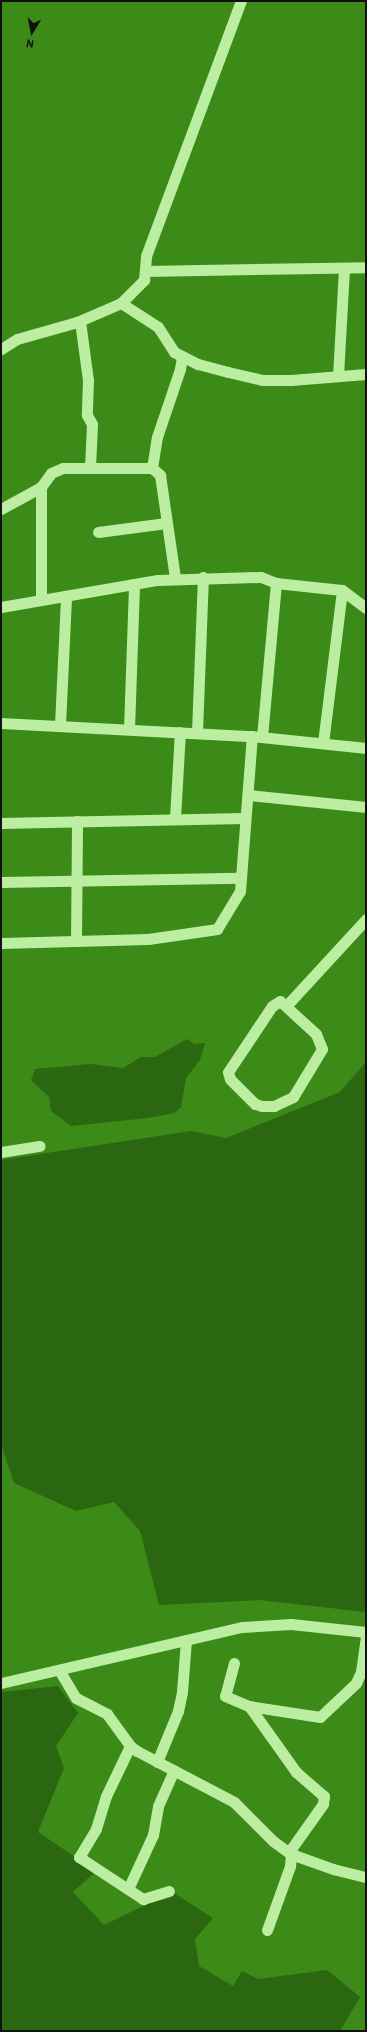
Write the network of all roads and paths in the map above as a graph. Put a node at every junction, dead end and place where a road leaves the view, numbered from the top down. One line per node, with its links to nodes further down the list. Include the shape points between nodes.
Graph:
1 (241, 1): 4 (street, via 146,256)
2 (366, 267): 3 (street)
3 (344, 268): 4 (street); 10 (street)
4 (145, 271): 5 (street, via 144,280)
5 (121, 303): 6 (street); 8 (street, via 158,327 174,352)
6 (80, 321): 7 (street, via 17,339); 11 (street, via 88,380 87,415 92,424)
7 (1, 349)
8 (182, 356): 10 (street, via 198,364 263,380); 12 (street, via 180,369 156,437)
9 (366, 374): 10 (street)
10 (338, 376)
11 (90, 468): 12 (street); 13 (street, via 63,468 51,473)
12 (152, 468): 15 (street, via 160,475)
13 (41, 487): 14 (street); 23 (street)
14 (1, 509)
15 (166, 523): 16 (street); 18 (street)
16 (98, 532)
17 (203, 577): 18 (street); 19 (street, via 261,577); 30 (street)
18 (175, 578): 20 (street)
19 (276, 583): 21 (street); 31 (street)
20 (134, 584): 22 (street); 28 (street)
21 (342, 590): 25 (street); 32 (street)
22 (66, 597): 23 (street); 27 (street)
23 (41, 598): 24 (street)
24 (1, 607)
25 (366, 608)
26 (1, 723): 27 (street)
27 (60, 725): 28 (street)
28 (129, 729): 29 (street)
29 (180, 732): 30 (street); 36 (street)
30 (197, 732): 31 (street)
31 (257, 736): 32 (street); 34 (street)
32 (323, 743): 33 (street)
33 (366, 748)
34 (248, 795): 35 (street); 37 (street)
35 (366, 807)
36 (175, 818): 37 (street); 38 (street)
37 (244, 818): 40 (street)
38 (77, 821): 39 (street); 41 (street)
39 (1, 823)
40 (240, 878): 41 (street); 44 (street, via 240,891 217,929 148,939)
41 (76, 880): 42 (street); 44 (street)
42 (1, 882)
43 (366, 919): 46 (street)
44 (76, 941): 45 (street)
45 (1, 943)
46 (287, 1005): 46 (street, via 316,1034 322,1049 293,1097 274,1106 262,1106 255,1104 235,1084 228,1072 272,1006 280,1001)
47 (40, 1146): 48 (street)
48 (1, 1152)
49 (366, 1632): 51 (street, via 291,1624 242,1628)
50 (366, 1636): 53 (street)
51 (186, 1640): 54 (street); 58 (street, via 178,1711)
52 (234, 1662): 56 (street, via 225,1696)
53 (364, 1668): 56 (street, via 356,1683 320,1717)
54 (58, 1670): 55 (street); 57 (street, via 76,1698 107,1714)
55 (1, 1683)
56 (249, 1706): 60 (street, via 296,1772 324,1796 323,1804)
57 (130, 1746): 58 (street); 62 (street, via 106,1796 96,1829 79,1857)
58 (157, 1762): 59 (street)
59 (174, 1770): 60 (street, via 234,1802 273,1841); 62 (street, via 158,1806 153,1835)
60 (290, 1853): 61 (street, via 333,1869); 64 (street, via 290,1866)
61 (366, 1877)
62 (128, 1889): 63 (street, via 143,1899)
63 (170, 1891)
64 (267, 1930)

